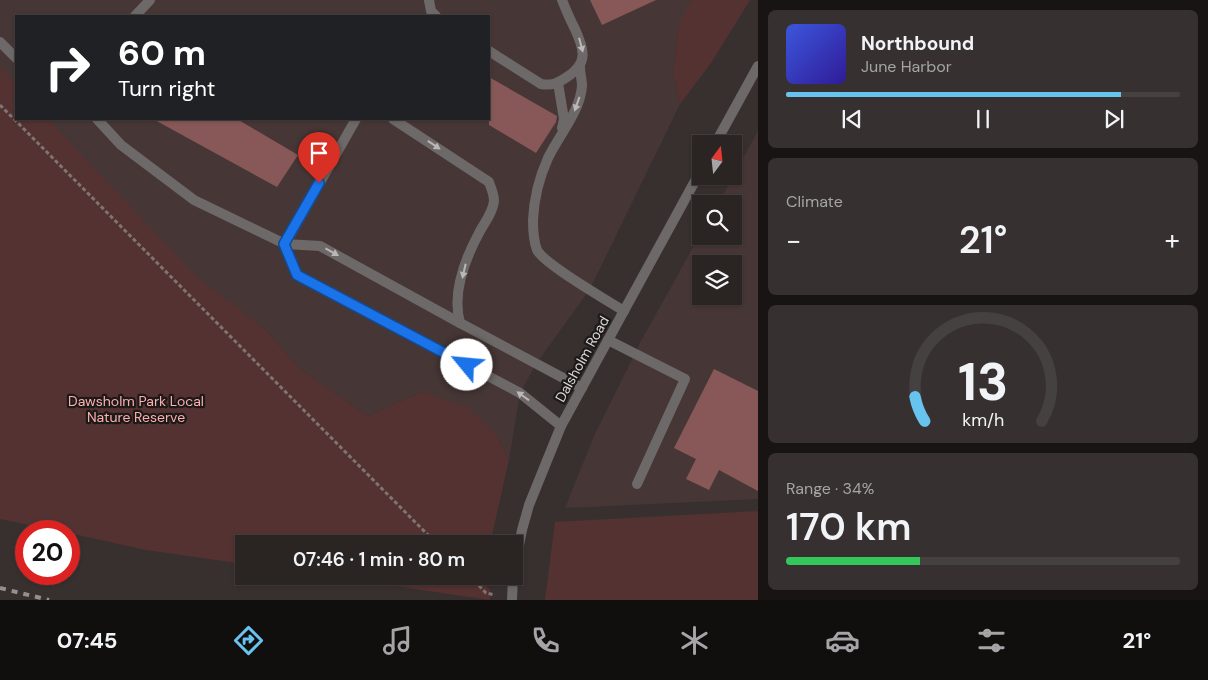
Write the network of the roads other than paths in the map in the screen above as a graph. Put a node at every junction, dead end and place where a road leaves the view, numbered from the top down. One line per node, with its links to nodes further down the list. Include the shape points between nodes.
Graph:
1 (150, 0): 4 (street)
2 (429, 0): 5 (street)
3 (562, 0): 10 (street, one-way to 10, via 581,40 583,54)
4 (136, 15)
5 (435, 15)
6 (0, 42): 8 (street)
7 (490, 52): 11 (street, via 541,84)
8 (15, 57)
9 (758, 66): 15 (street)
10 (580, 67): 11 (street); 16 (street, one-way to 16, via 580,99)
11 (558, 83): 16 (street, via 564,119)
12 (97, 120): 18 (street, via 121,144 194,200)
13 (355, 120): 18 (street)
14 (395, 120): 20 (street, one-way to 20, via 489,182 493,192 491,212 465,264 456,300)
15 (721, 135)
16 (560, 137): 19 (street, via 540,179 534,204 537,251 562,272)
17 (693, 185): 19 (street, Dalsholm Road)
18 (284, 244): 20 (street, one-way to 20, via 320,246); 23 (street, one-way to 18, via 520,393 297,275)
19 (624, 311): 21 (street, Dalsholm Road)
20 (460, 323): 22 (street)
21 (608, 340): 22 (street, Dalsholm Road); 24 (street, via 684,378)
22 (582, 388): 23 (street, Dalsholm Road)
23 (561, 426): 25 (street, Dalsholm Road, via 529,505)
24 (637, 484)
25 (521, 535)
26 (513, 585): 27 (street)
27 (512, 600)

